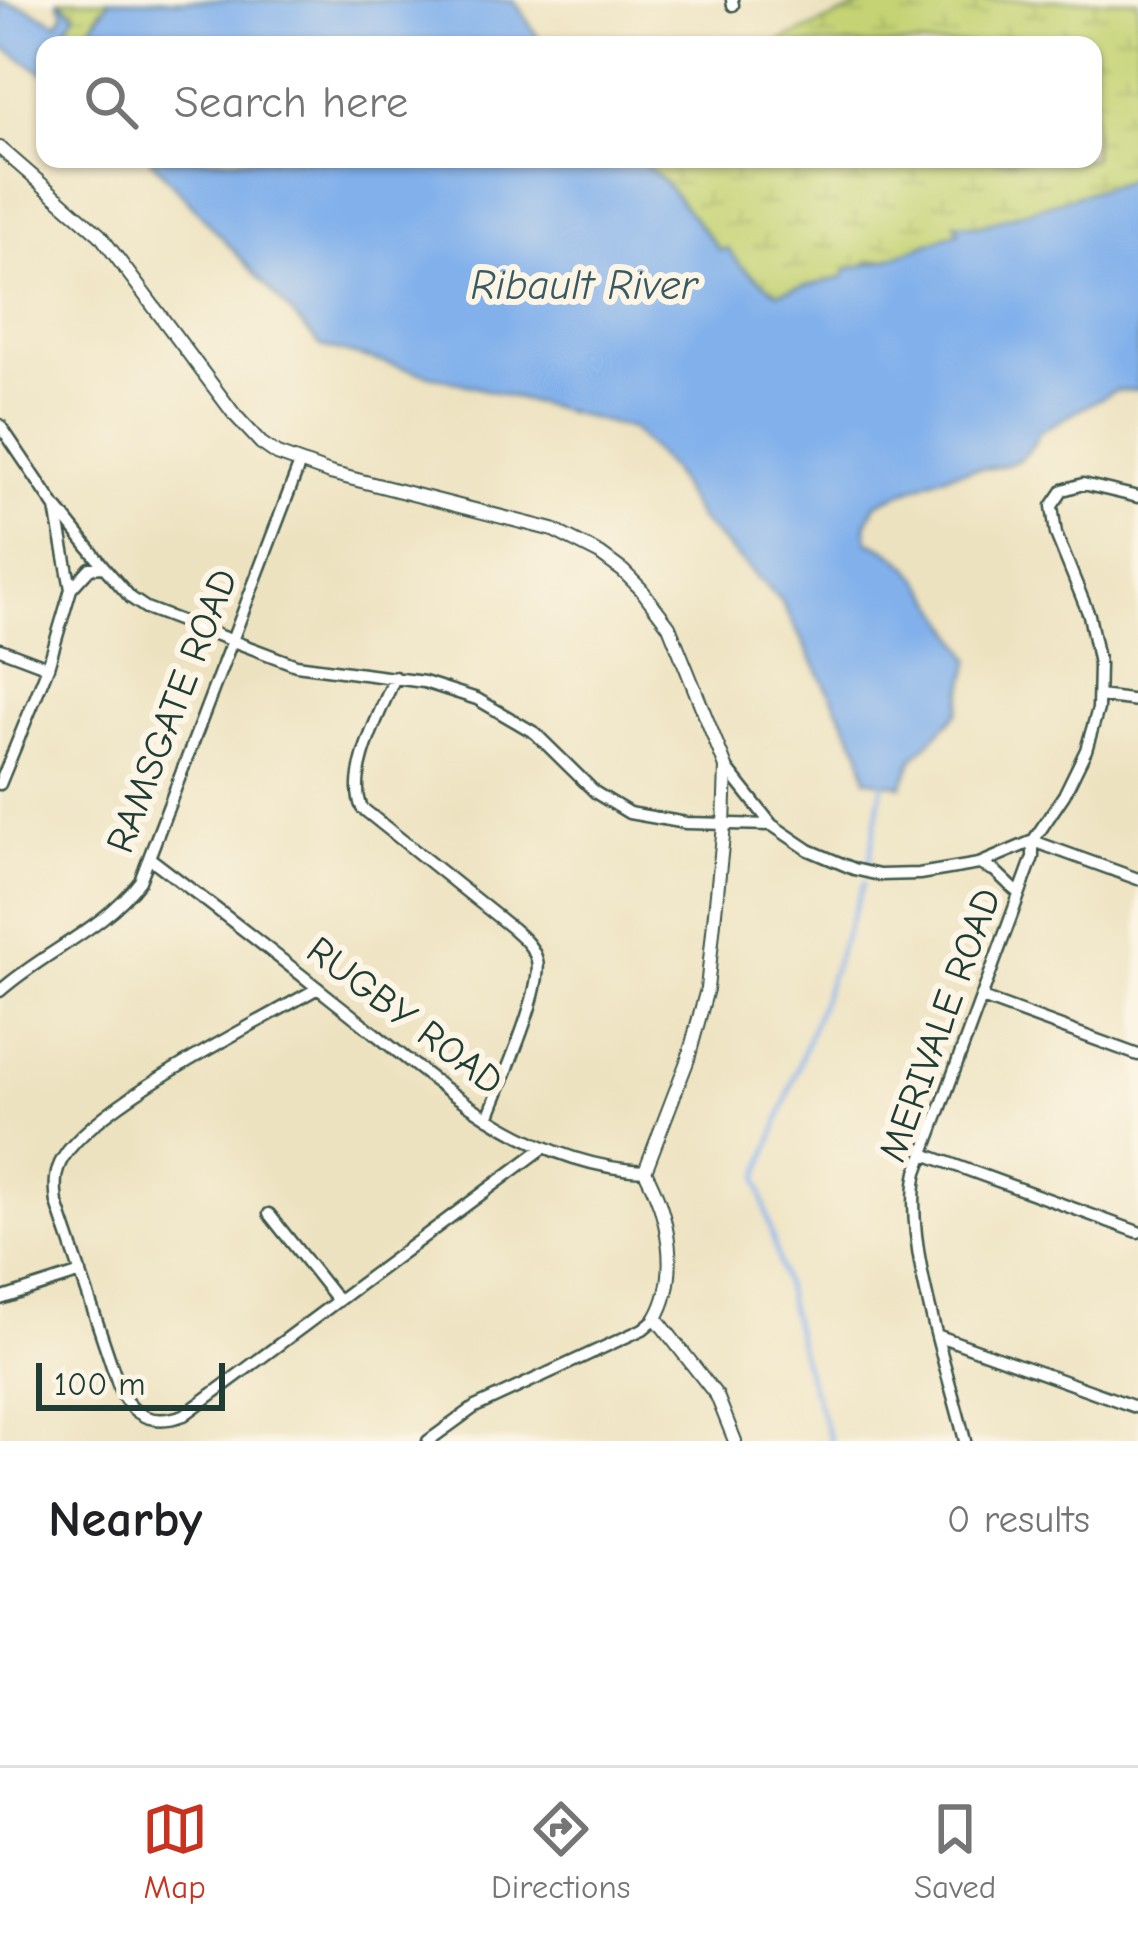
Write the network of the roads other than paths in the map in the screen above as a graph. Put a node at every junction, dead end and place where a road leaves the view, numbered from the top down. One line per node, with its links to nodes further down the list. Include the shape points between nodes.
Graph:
1 (0, 148): 3 (street, via 100,235 246,428)
2 (0, 425): 5 (street)
3 (300, 463): 8 (street, RAMSGATE ROAD); 14 (street, via 526,521 600,554 669,626)
4 (1138, 496): 12 (street, via 1083,484 1063,490 1052,506 1092,628)
5 (55, 506): 6 (street); 7 (street)
6 (104, 567): 7 (street, via 90,568); 8 (street, via 146,608)
7 (71, 589): 10 (street)
8 (231, 641): 11 (street, via 332,673); 19 (street, RAMSGATE ROAD)
9 (0, 649): 10 (street)
10 (48, 667): 15 (street)
11 (394, 677): 17 (street, via 502,711 628,813); 27 (street, via 357,777 362,808 514,929 537,961 536,985)
12 (1100, 696): 13 (street); 18 (street, MERIVALE ROAD, via 1073,780)
13 (1138, 701)
14 (726, 767): 16 (street); 17 (street)
15 (0, 784)
16 (772, 825): 17 (street); 20 (street, via 829,860 879,875)
17 (724, 826): 30 (street, via 707,989)
18 (1033, 841): 20 (street); 21 (street); 22 (street, MERIVALE ROAD)
19 (152, 859): 23 (street, RUGBY ROAD); 24 (street, RAMSGATE ROAD, via 109,914)
20 (979, 864): 22 (street)
21 (1138, 879)
22 (1018, 893): 25 (street, MERIVALE ROAD)
23 (318, 988): 27 (street, RUGBY ROAD); 33 (street, via 140,1092 67,1151 55,1187)
24 (0, 991)
25 (982, 998): 26 (street); 29 (street, MERIVALE ROAD)
26 (1138, 1055)
27 (488, 1118): 28 (street, RUGBY ROAD)
28 (542, 1149): 30 (street, RUGBY ROAD); 35 (street)
29 (924, 1154): 32 (street); 37 (street, MERIVALE ROAD, via 912,1215)
30 (645, 1171): 36 (street, via 672,1272)
31 (269, 1214): 35 (street)
32 (1138, 1232)
33 (80, 1273): 34 (street); 35 (street, via 121,1394 143,1417 184,1415)
34 (0, 1299)
35 (338, 1301)
36 (656, 1318): 39 (street, via 475,1407); 40 (street, via 717,1396)
37 (939, 1336): 38 (street); 41 (street, MERIVALE ROAD)
38 (1138, 1408)
39 (428, 1441)
40 (735, 1441)
41 (965, 1441)

